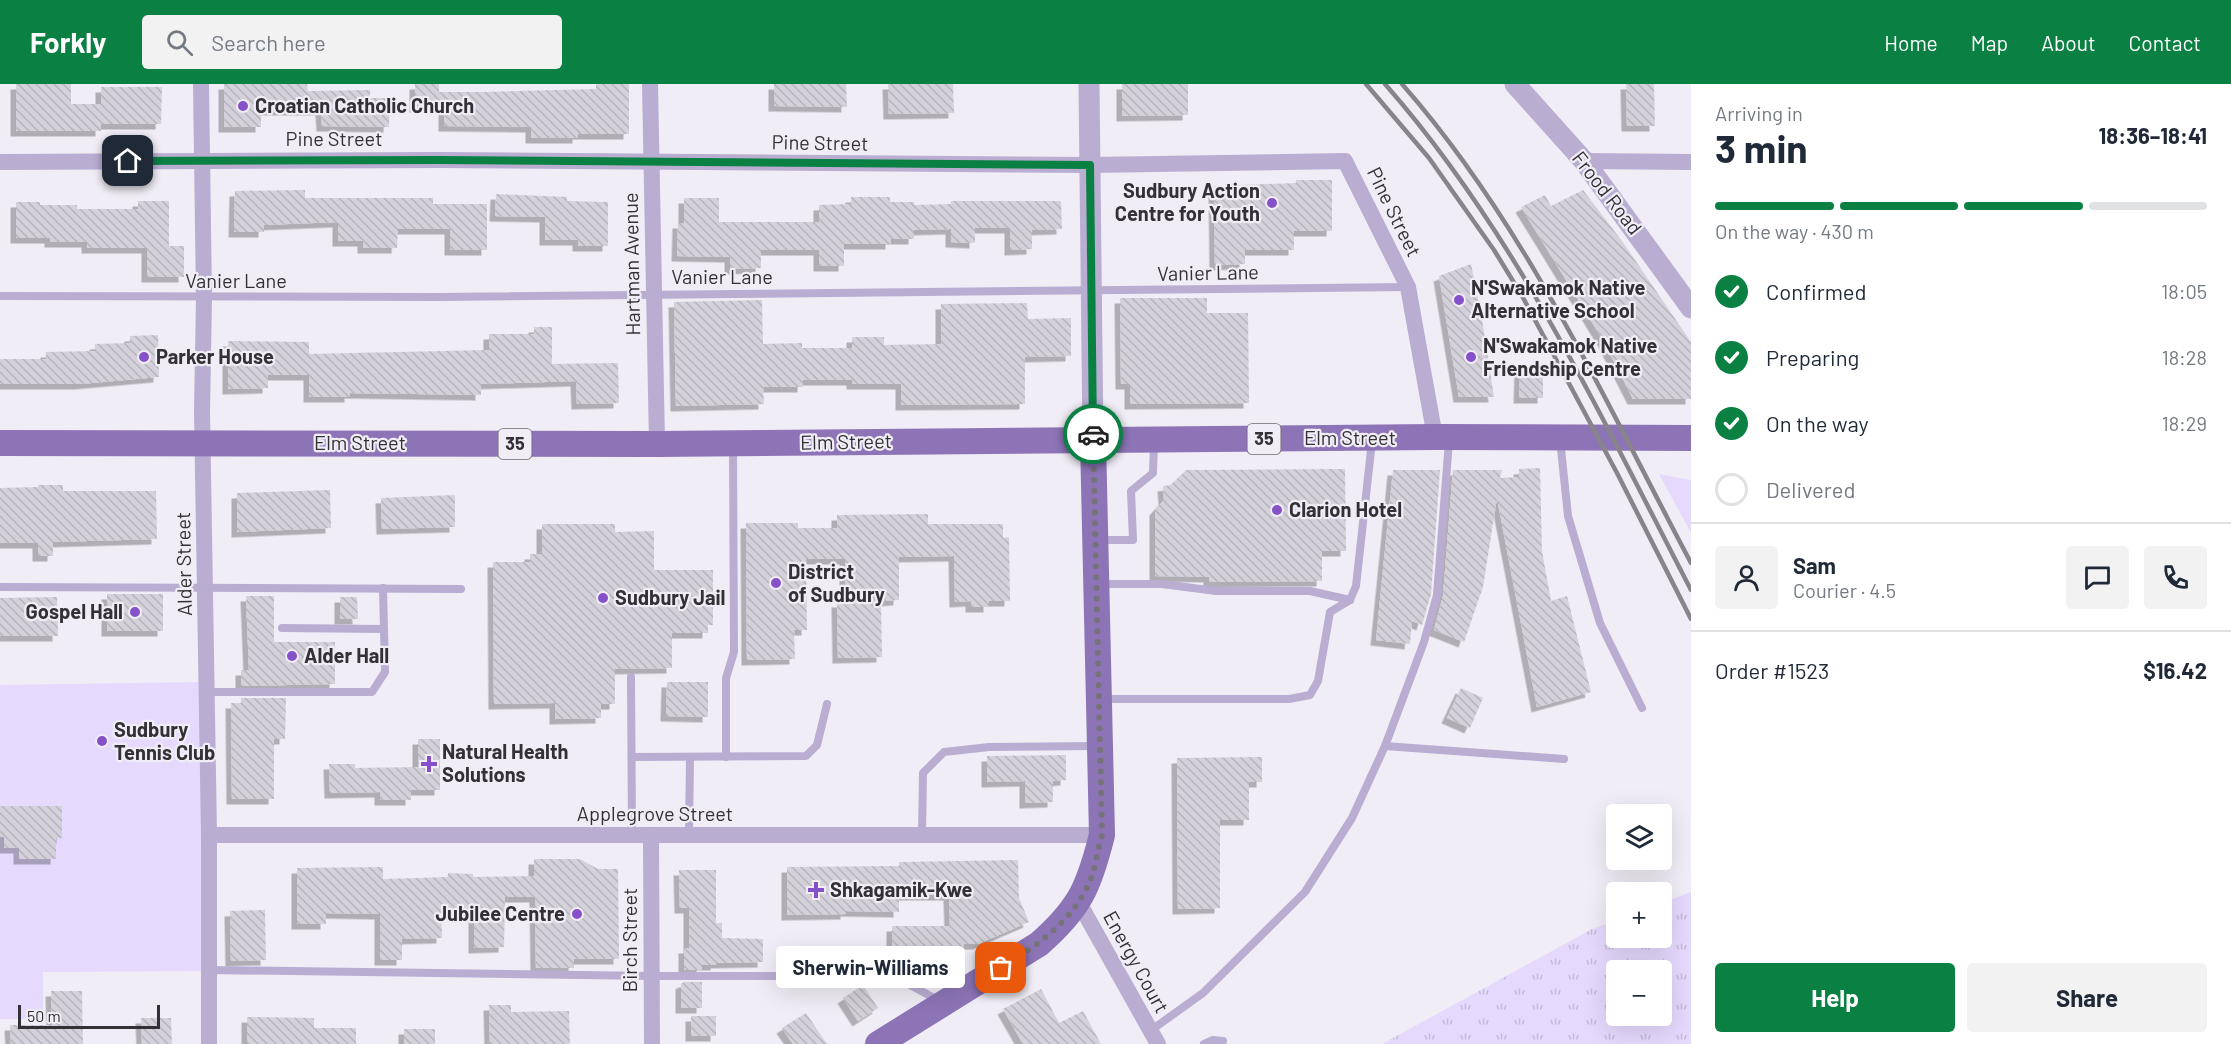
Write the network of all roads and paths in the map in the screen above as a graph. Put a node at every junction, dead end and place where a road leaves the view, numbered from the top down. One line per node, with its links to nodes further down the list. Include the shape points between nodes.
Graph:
1 (201, 84): 5 (street, Alder Street)
2 (650, 84): 8 (street, Hartman Avenue)
3 (1089, 84): 10 (street)
4 (1515, 84): 6 (street, Frood Road)
5 (201, 161): 7 (street, Pine Street); 8 (street, Pine Street); 15 (street, Alder Street)
6 (1584, 161): 9 (street); 16 (street, Frood Road)
7 (0, 162)
8 (650, 162): 10 (street, Pine Street); 13 (street, Hartman Avenue)
9 (1691, 162)
10 (1090, 165): 11 (street, Pine Street, via 1345,160); 12 (street)
11 (1408, 287): 12 (lane, Vanier Lane); 18 (street, Pine Street)
12 (1092, 291): 13 (lane, Vanier Lane); 21 (street)
13 (654, 294): 15 (lane, Vanier Lane); 26 (street, Hartman Avenue)
14 (0, 296): 15 (lane, Vanier Lane)
15 (204, 297): 24 (street, Alder Street)
16 (1691, 308)
17 (1372, 438): 18 (main road, Elm Street / 35); 22 (main road, Elm Street / 35); 33 (lane, via 1356,586)
18 (1442, 438): 19 (main road, Elm Street / 35); 42 (lane, via 1437,595 1424,642)
19 (1560, 438): 20 (main road, Elm Street / 35); 40 (lane, via 1568,516 1596,612)
20 (1691, 438)
21 (1093, 440): 22 (main road, Elm Street / 35); 25 (main road, Elm Street / 35); 27 (main road)
22 (1154, 440): 27 (lane, via 1154,473 1131,491 1132,540)
23 (0, 443): 24 (main road, Elm Street / 35)
24 (203, 443): 26 (main road, Elm Street / 35); 30 (street, Alder Street)
25 (733, 443): 26 (main road, Elm Street / 35); 45 (lane, via 734,652 726,678)
26 (657, 444)
27 (1095, 540): 28 (main road)
28 (1096, 584): 33 (lane, via 1162,584 1216,591 1310,591); 38 (main road)
29 (0, 586): 30 (lane)
30 (205, 586): 31 (lane); 37 (street, Alder Street)
31 (383, 588): 32 (lane); 35 (lane)
32 (461, 589)
33 (1350, 600): 38 (lane, via 1330,612 1318,681 1310,695 1289,699)
34 (282, 628): 35 (lane)
35 (384, 629): 37 (lane, via 385,672 372,692)
36 (631, 677): 43 (lane)
37 (207, 692): 47 (street, Alder Street)
38 (1098, 699): 41 (main road)
39 (827, 704): 45 (lane, via 817,745 806,756)
40 (1642, 708)
41 (1100, 746): 51 (main road); 52 (lane, via 989,747 944,752 923,773)
42 (1385, 746): 46 (lane); 57 (lane, via 1352,818 1305,892)
43 (632, 757): 44 (lane); 48 (lane)
44 (690, 757): 45 (lane); 50 (lane)
45 (726, 757)
46 (1564, 759)
47 (209, 835): 48 (street, Applegrove Street); 54 (street, Alder Street)
48 (632, 835): 49 (street, Applegrove Street)
49 (651, 835): 50 (street, Applegrove Street); 55 (street, Birch Street)
50 (689, 835): 52 (street, Applegrove Street)
51 (1102, 835): 52 (street, Applegrove Street); 53 (main road, via 1091,877)
52 (922, 836)
53 (1078, 901): 56 (main road, via 1039,944); 57 (street, Energy Court)
54 (209, 969): 55 (lane); 58 (street, Alder Street)
55 (652, 975): 56 (lane, via 893,975); 59 (street, Birch Street)
56 (944, 1003): 60 (main road)
57 (1154, 1037)
58 (209, 1044)
59 (652, 1044)
60 (878, 1044)
61 (1204, 1044): 62 (lane, via 1213,1040)
62 (1222, 1044)

